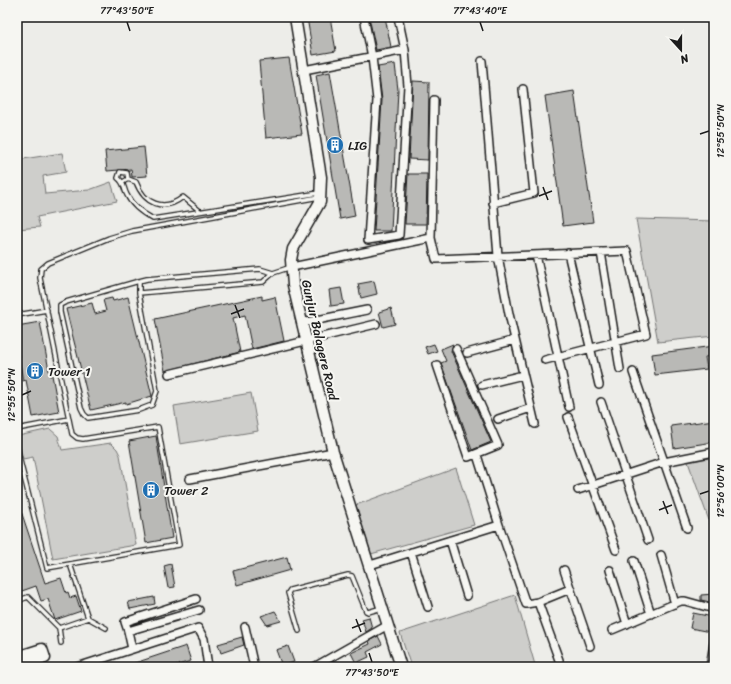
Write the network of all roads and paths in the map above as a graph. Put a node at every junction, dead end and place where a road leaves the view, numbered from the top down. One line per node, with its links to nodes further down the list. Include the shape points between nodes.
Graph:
1 (295, 17): 7 (street, Gunjur Balagere Road)
2 (364, 17): 5 (street)
3 (398, 17): 4 (street)
4 (405, 50): 5 (street); 5 (street, via 408,86 399,235 368,240 377,100)
5 (372, 57): 7 (street)
6 (482, 61): 13 (street)
7 (304, 70): 12 (street, Gunjur Balagere Road, via 321,178)
8 (523, 89): 13 (street, via 534,193)
9 (434, 100): 15 (street)
10 (128, 179): 11 (lane); 11 (lane, via 127,173 120,172 118,178); 14 (lane, via 136,182 143,196 153,202 171,204 183,197)
11 (123, 182): 14 (lane, via 132,205 153,219)
12 (320, 195): 14 (lane); 20 (street, Gunjur Balagere Road, via 320,202 293,249); 24 (lane, via 132,231 48,263 41,269 40,275)
13 (494, 202): 19 (street)
14 (201, 211)
15 (431, 238): 19 (street, via 436,259); 20 (street)
16 (601, 252): 17 (street); 31 (street); 31 (street, via 627,251 646,334)
17 (568, 253): 18 (street); 32 (street)
18 (536, 255): 19 (street); 35 (street)
19 (498, 256): 30 (street)
20 (292, 267): 21 (lane); 27 (street, Gunjur Balagere Road, via 293,285)
21 (273, 274): 22 (lane, via 260,269); 23 (lane, via 263,282)
22 (139, 281): 23 (lane); 23 (lane, via 60,305 82,408 88,418 139,410 152,405 155,400 157,391)
23 (139, 293)
24 (47, 310): 26 (lane); 48 (lane)
25 (367, 310): 27 (street)
26 (17, 316)
27 (302, 323): 29 (street, Gunjur Balagere Road)
28 (376, 324): 29 (street)
29 (306, 340): 40 (street); 53 (street, Gunjur Balagere Road)
30 (515, 340): 34 (street); 41 (street)
31 (615, 342): 32 (street); 38 (street)
32 (590, 348): 35 (street); 43 (street)
33 (456, 349): 55 (street, via 498,445)
34 (467, 353)
35 (558, 356): 36 (street); 45 (street)
36 (545, 360)
37 (437, 365): 55 (street, via 468,457)
38 (620, 369)
39 (633, 372): 56 (street)
40 (169, 374)
41 (524, 375): 42 (street); 46 (street)
42 (482, 385)
43 (599, 385)
44 (602, 402): 57 (street)
45 (569, 406)
46 (531, 408): 49 (street); 50 (street)
47 (568, 417): 59 (street)
48 (69, 419): 51 (lane); 69 (lane, via 72,434 80,439 158,427 179,545)
49 (498, 419)
50 (535, 424)
51 (17, 429)
52 (17, 448): 69 (lane, via 47,568)
53 (333, 452): 58 (street); 70 (street, Gunjur Balagere Road)
54 (714, 452): 56 (street)
55 (477, 454): 61 (street)
56 (664, 462): 57 (street); 62 (street)
57 (626, 475): 59 (street); 64 (street)
58 (190, 479)
59 (592, 486): 60 (street); 65 (street)
60 (578, 490)
61 (499, 525): 63 (street); 77 (street, via 524,601 528,605)
62 (687, 528)
63 (450, 540): 66 (street); 74 (street)
64 (648, 540)
65 (616, 550)
66 (411, 552): 70 (street); 80 (street)
67 (661, 555): 78 (street)
68 (634, 561): 83 (street)
69 (70, 564): 84 (lane)
70 (370, 565): 79 (street, Gunjur Balagere Road)
71 (564, 570): 73 (street)
72 (610, 570): 85 (street)
73 (570, 589): 77 (street); 95 (street)
74 (467, 596)
75 (196, 599): 91 (street, via 125,622)
76 (17, 601): 88 (lane, via 28,597)
77 (538, 602): 98 (street)
78 (675, 604): 81 (street, via 685,601); 83 (street)
79 (383, 607): 86 (street, Gunjur Balagere Road); 92 (lane, via 366,611 352,576 348,575 290,590 288,593)
80 (428, 607)
81 (714, 609)
82 (199, 610): 91 (street)
83 (651, 614): 85 (street)
84 (88, 618): 88 (lane); 89 (lane)
85 (627, 624): 90 (street)
86 (388, 625): 103 (street); 104 (street, Gunjur Balagere Road)
87 (245, 627): 102 (street)
88 (59, 628): 93 (lane)
89 (106, 628)
90 (612, 630)
91 (128, 631): 96 (street)
92 (298, 631)
93 (61, 643)
94 (714, 643): 105 (street)
95 (590, 646)
96 (132, 649): 100 (street); 101 (street, via 198,628 204,639)
97 (17, 657): 99 (street, via 44,654)
98 (559, 660)
99 (17, 667)
100 (77, 667)
101 (208, 667)
102 (254, 667)
103 (314, 667)
104 (401, 667)
105 (710, 667)

